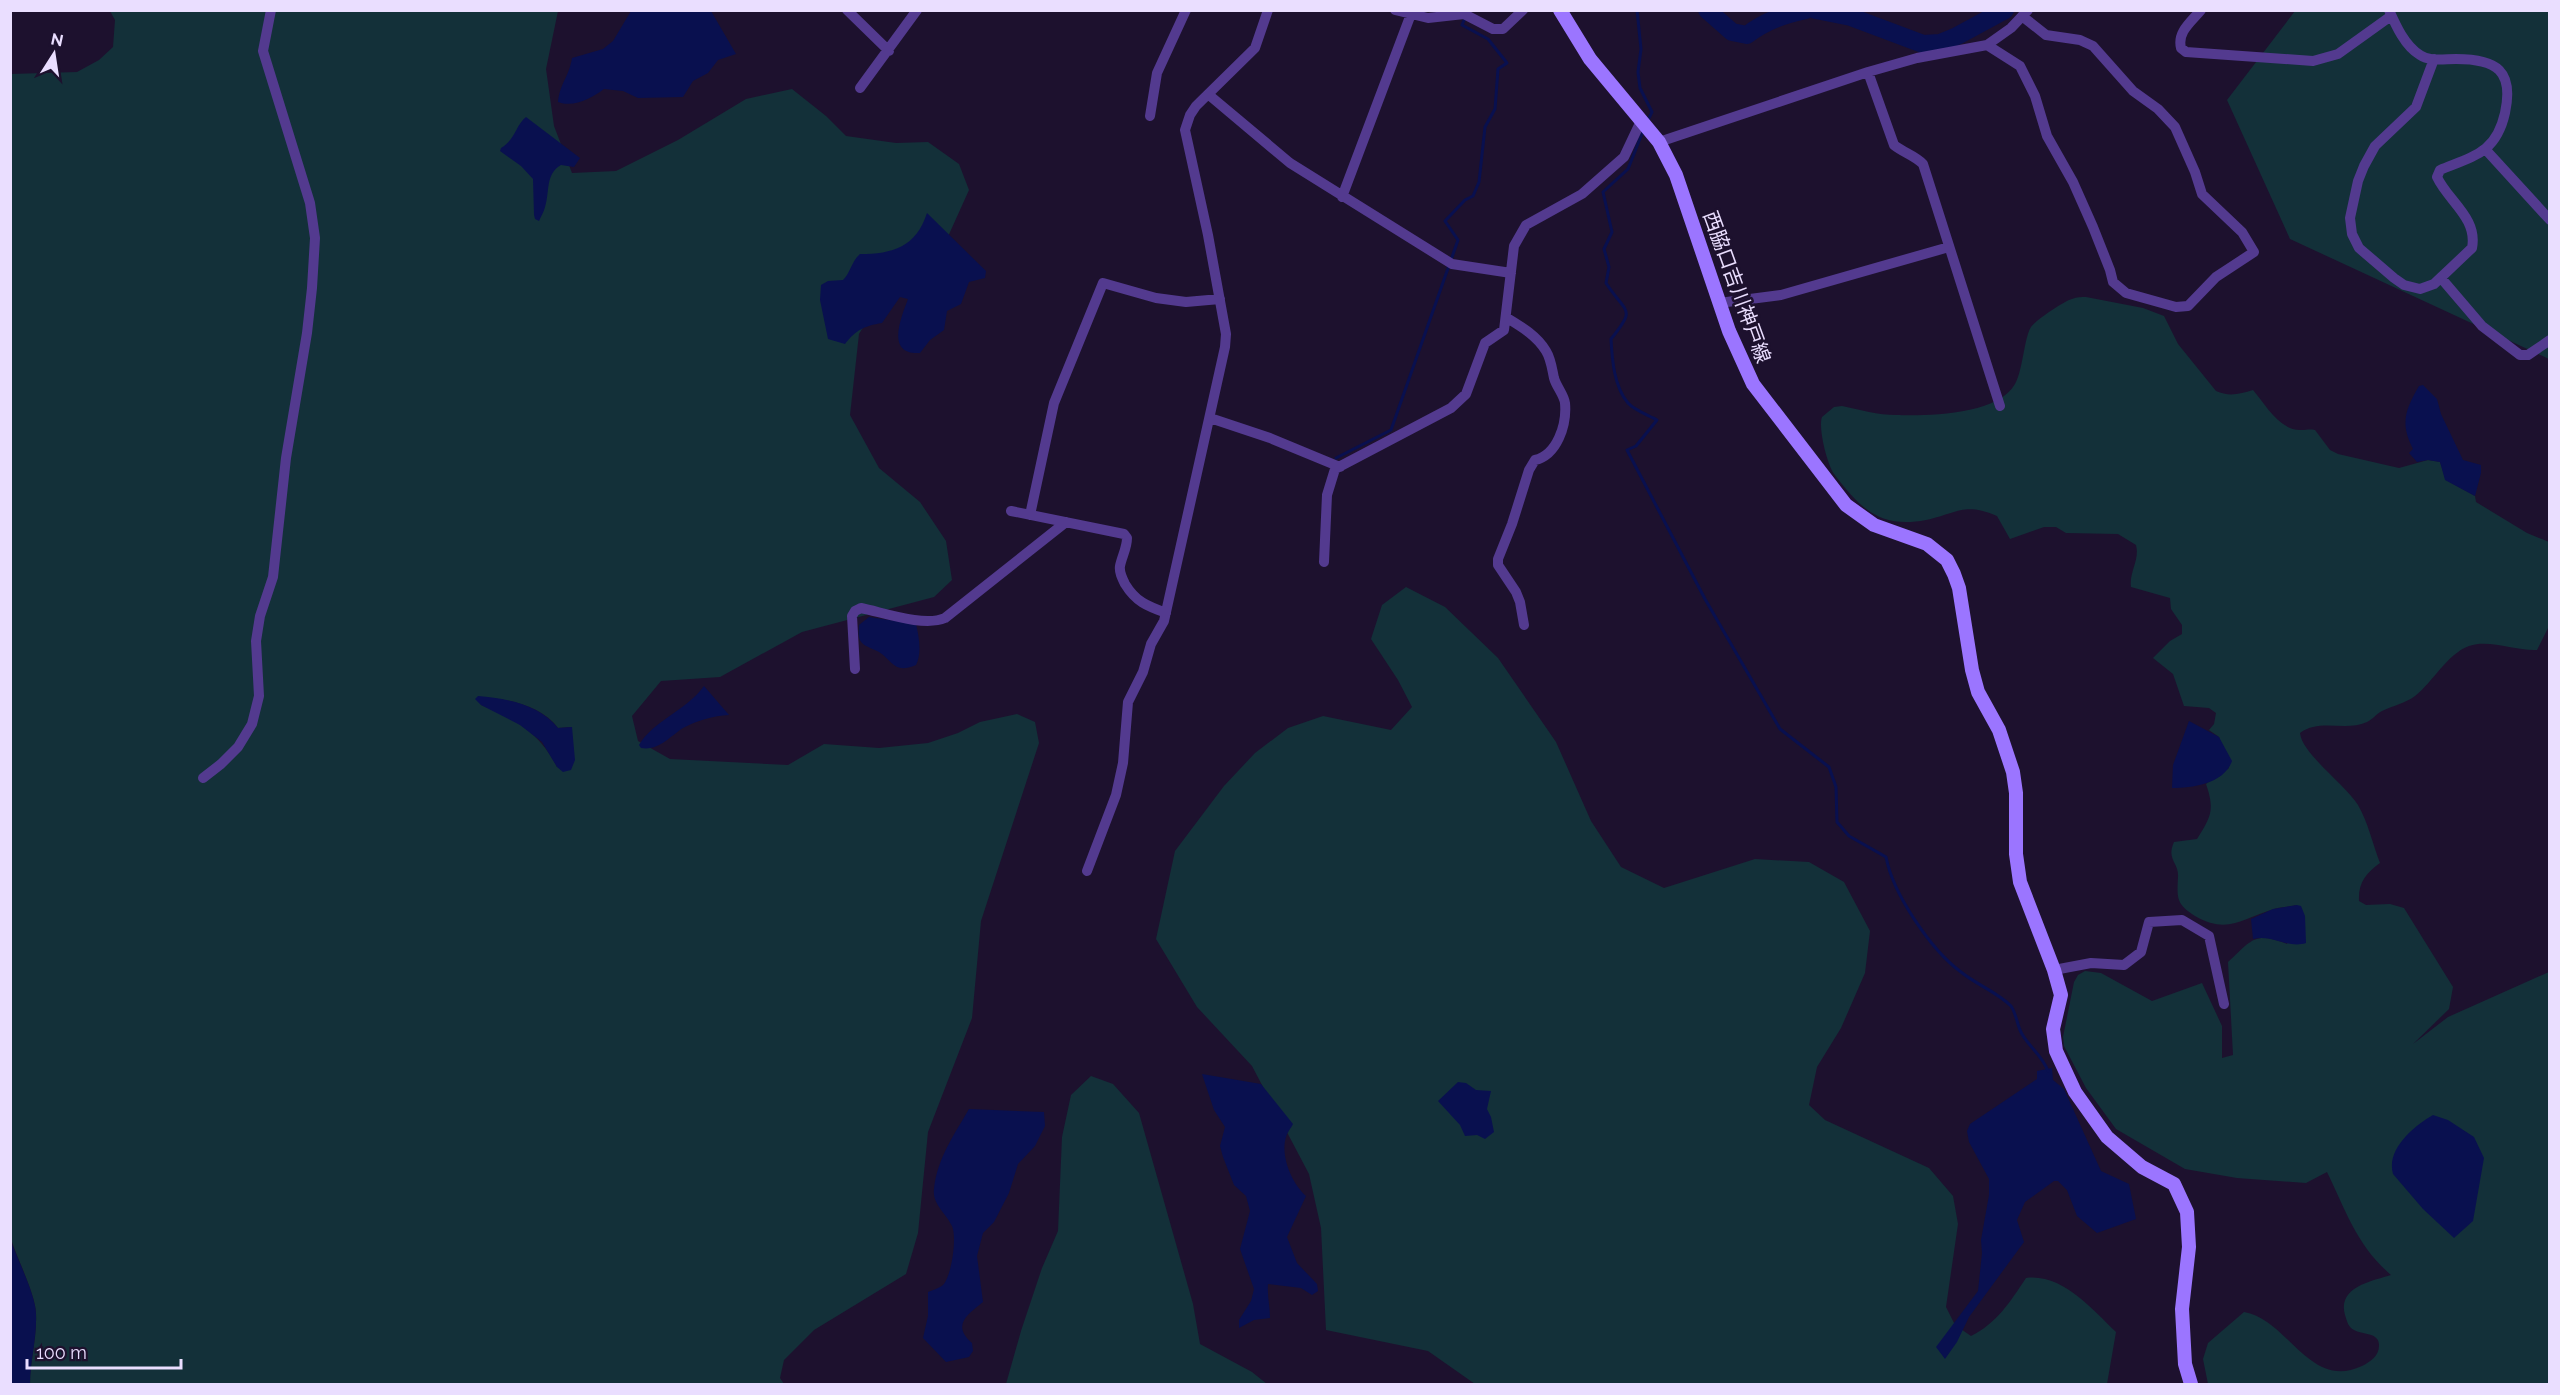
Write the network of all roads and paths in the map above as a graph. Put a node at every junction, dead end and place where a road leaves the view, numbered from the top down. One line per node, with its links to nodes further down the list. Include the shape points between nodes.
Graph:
1 (271, 10): 42 (street, via 263,51 310,203 315,238 312,288 286,458 273,577 255,641 259,696 252,724 238,747)
2 (847, 10): 14 (street)
3 (917, 10): 14 (street)
4 (1186, 10): 19 (street, via 1157,73)
5 (1268, 10): 18 (street, via 1256,48)
6 (1395, 10): 12 (street)
7 (1523, 10): 12 (street, via 1503,29 1492,29 1464,14 1442,19)
8 (1560, 10): 20 (main road, 西脇口吉川神戸線, via 1590,59)
9 (2201, 10): 11 (street, via 2182,31 2179,40 2186,52 2313,61 2338,54)
10 (2025, 13): 13 (street); 13 (street, via 2046,35 2094,46 2133,91 2158,109 2175,127 2202,194 2242,232 2254,252 2216,277 2188,306 2176,307 2126,293 2113,282 2093,227 2047,136 2035,96 2020,66)
11 (2390, 13): 15 (street, via 2408,45 2419,55)
12 (1411, 14): 23 (street)
13 (1987, 45): 16 (street)
14 (889, 51): 17 (street)
15 (2434, 59): 22 (street, via 2459,58 2501,70 2508,84 2508,99 2502,127); 27 (street, via 2416,107 2375,146 2364,166 2350,218 2359,248 2404,285 2420,289)
16 (1868, 72): 21 (street); 25 (street, via 1894,145 1916,156 1923,165)
17 (860, 88)
18 (1209, 95): 23 (street, via 1290,162); 28 (street, via 1196,106 1185,130)
19 (1150, 116)
20 (1641, 121): 21 (main road, 西脇口吉川神戸線); 26 (street, via 1624,157 1582,194 1526,225 1514,246)
21 (1655, 137): 29 (main road, 西脇口吉川神戸線, via 1676,175)
22 (2486, 150): 24 (street); 27 (street, via 2440,170 2438,177 2469,222 2474,239 2472,248)
23 (1342, 197): 26 (street, via 1452,264)
24 (2550, 220)
25 (1949, 246): 29 (street, via 1781,296); 32 (street)
26 (1510, 273): 30 (street)
27 (2441, 278): 31 (street, via 2482,326 2520,355 2528,355)
28 (1220, 299): 33 (street, via 1225,347); 36 (street, via 1156,298 1104,283 1054,403)
29 (1719, 303): 44 (main road, 西脇口吉川神戸線, via 1753,384 1846,506 1874,525 1927,544 1947,560 1959,588 1978,692 1999,730 2013,772 2020,882)
30 (1507, 318): 34 (street, via 1504,330 1485,343 1466,394 1451,408); 40 (street, via 1529,332 1545,349 1565,403 1561,433 1545,458 1535,460 1529,470 1498,559 1520,602)
31 (2550, 340)
32 (2000, 406)
33 (1210, 418): 34 (street); 39 (street)
34 (1340, 467): 38 (street, via 1331,476)
35 (1011, 511): 36 (street)
36 (1030, 515): 37 (street)
37 (1066, 522): 39 (street, via 1124,534 1127,544 1120,566 1122,579 1141,604); 41 (street, via 936,622 855,611)
38 (1324, 562)
39 (1166, 613): 43 (street, via 1128,702 1116,795)
40 (1524, 625)
41 (855, 669)
42 (203, 778)
43 (1087, 871)
44 (2054, 970): 45 (street, via 2091,963 2124,965 2141,952 2149,922 2182,920 2209,936); 46 (main road, 西脇口吉川神戸線, via 2061,995 2054,1029 2056,1051 2075,1092 2107,1137 2142,1167 2174,1184 2187,1212 2189,1247 2182,1309 2185,1364)
45 (2224, 1004)
46 (2191, 1384)

